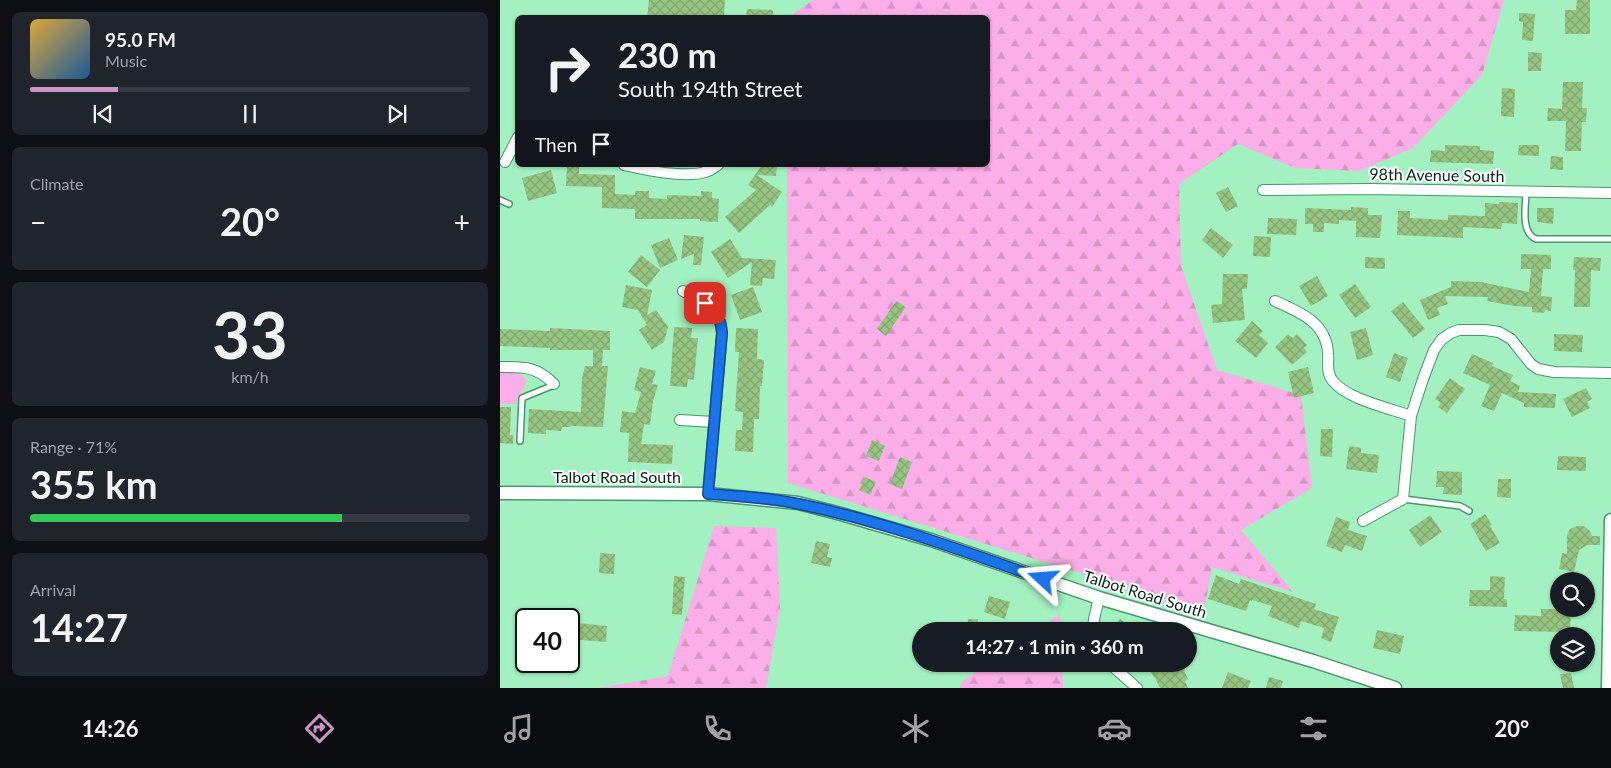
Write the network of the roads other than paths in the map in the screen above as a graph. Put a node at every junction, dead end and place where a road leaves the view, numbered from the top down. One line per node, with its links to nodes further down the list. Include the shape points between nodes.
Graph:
1 (515, 142): 3 (street)
2 (515, 159): 3 (street)
3 (503, 164)
4 (631, 167): 5 (street, via 696,174)
5 (715, 167)
6 (1263, 190): 7 (street, 98th Avenue South)
7 (1526, 192): 8 (street, 98th Avenue South); 11 (lane, via 1527,230 1532,237)
8 (1611, 193)
9 (500, 200): 10 (lane)
10 (509, 204)
11 (1611, 239)
12 (683, 291): 19 (street, via 705,303 721,321)
13 (1275, 301): 17 (street, via 1304,314 1317,326 1327,342 1331,379 1341,388)
14 (500, 367): 16 (street, via 528,367 546,375)
15 (1611, 373): 17 (street, via 1538,369 1511,339 1499,332 1459,330 1442,339 1434,350)
16 (554, 384): 20 (lane, via 522,398)
17 (1411, 416): 23 (street)
18 (680, 420): 19 (street)
19 (714, 422): 22 (street)
20 (520, 441)
21 (500, 493): 22 (street, Talbot Road South)
22 (708, 494): 28 (street, Talbot Road South, via 798,503 841,514 930,540)
23 (1403, 499): 24 (lane, via 1460,506); 25 (street)
24 (1469, 511)
25 (1363, 520)
26 (1611, 520): 27 (street)
27 (1610, 592): 31 (street)
28 (1099, 598): 29 (street); 33 (street, Talbot Road South)
29 (1094, 622)
30 (1119, 672): 32 (street)
31 (1609, 681)
32 (1137, 688)
33 (1395, 688)

